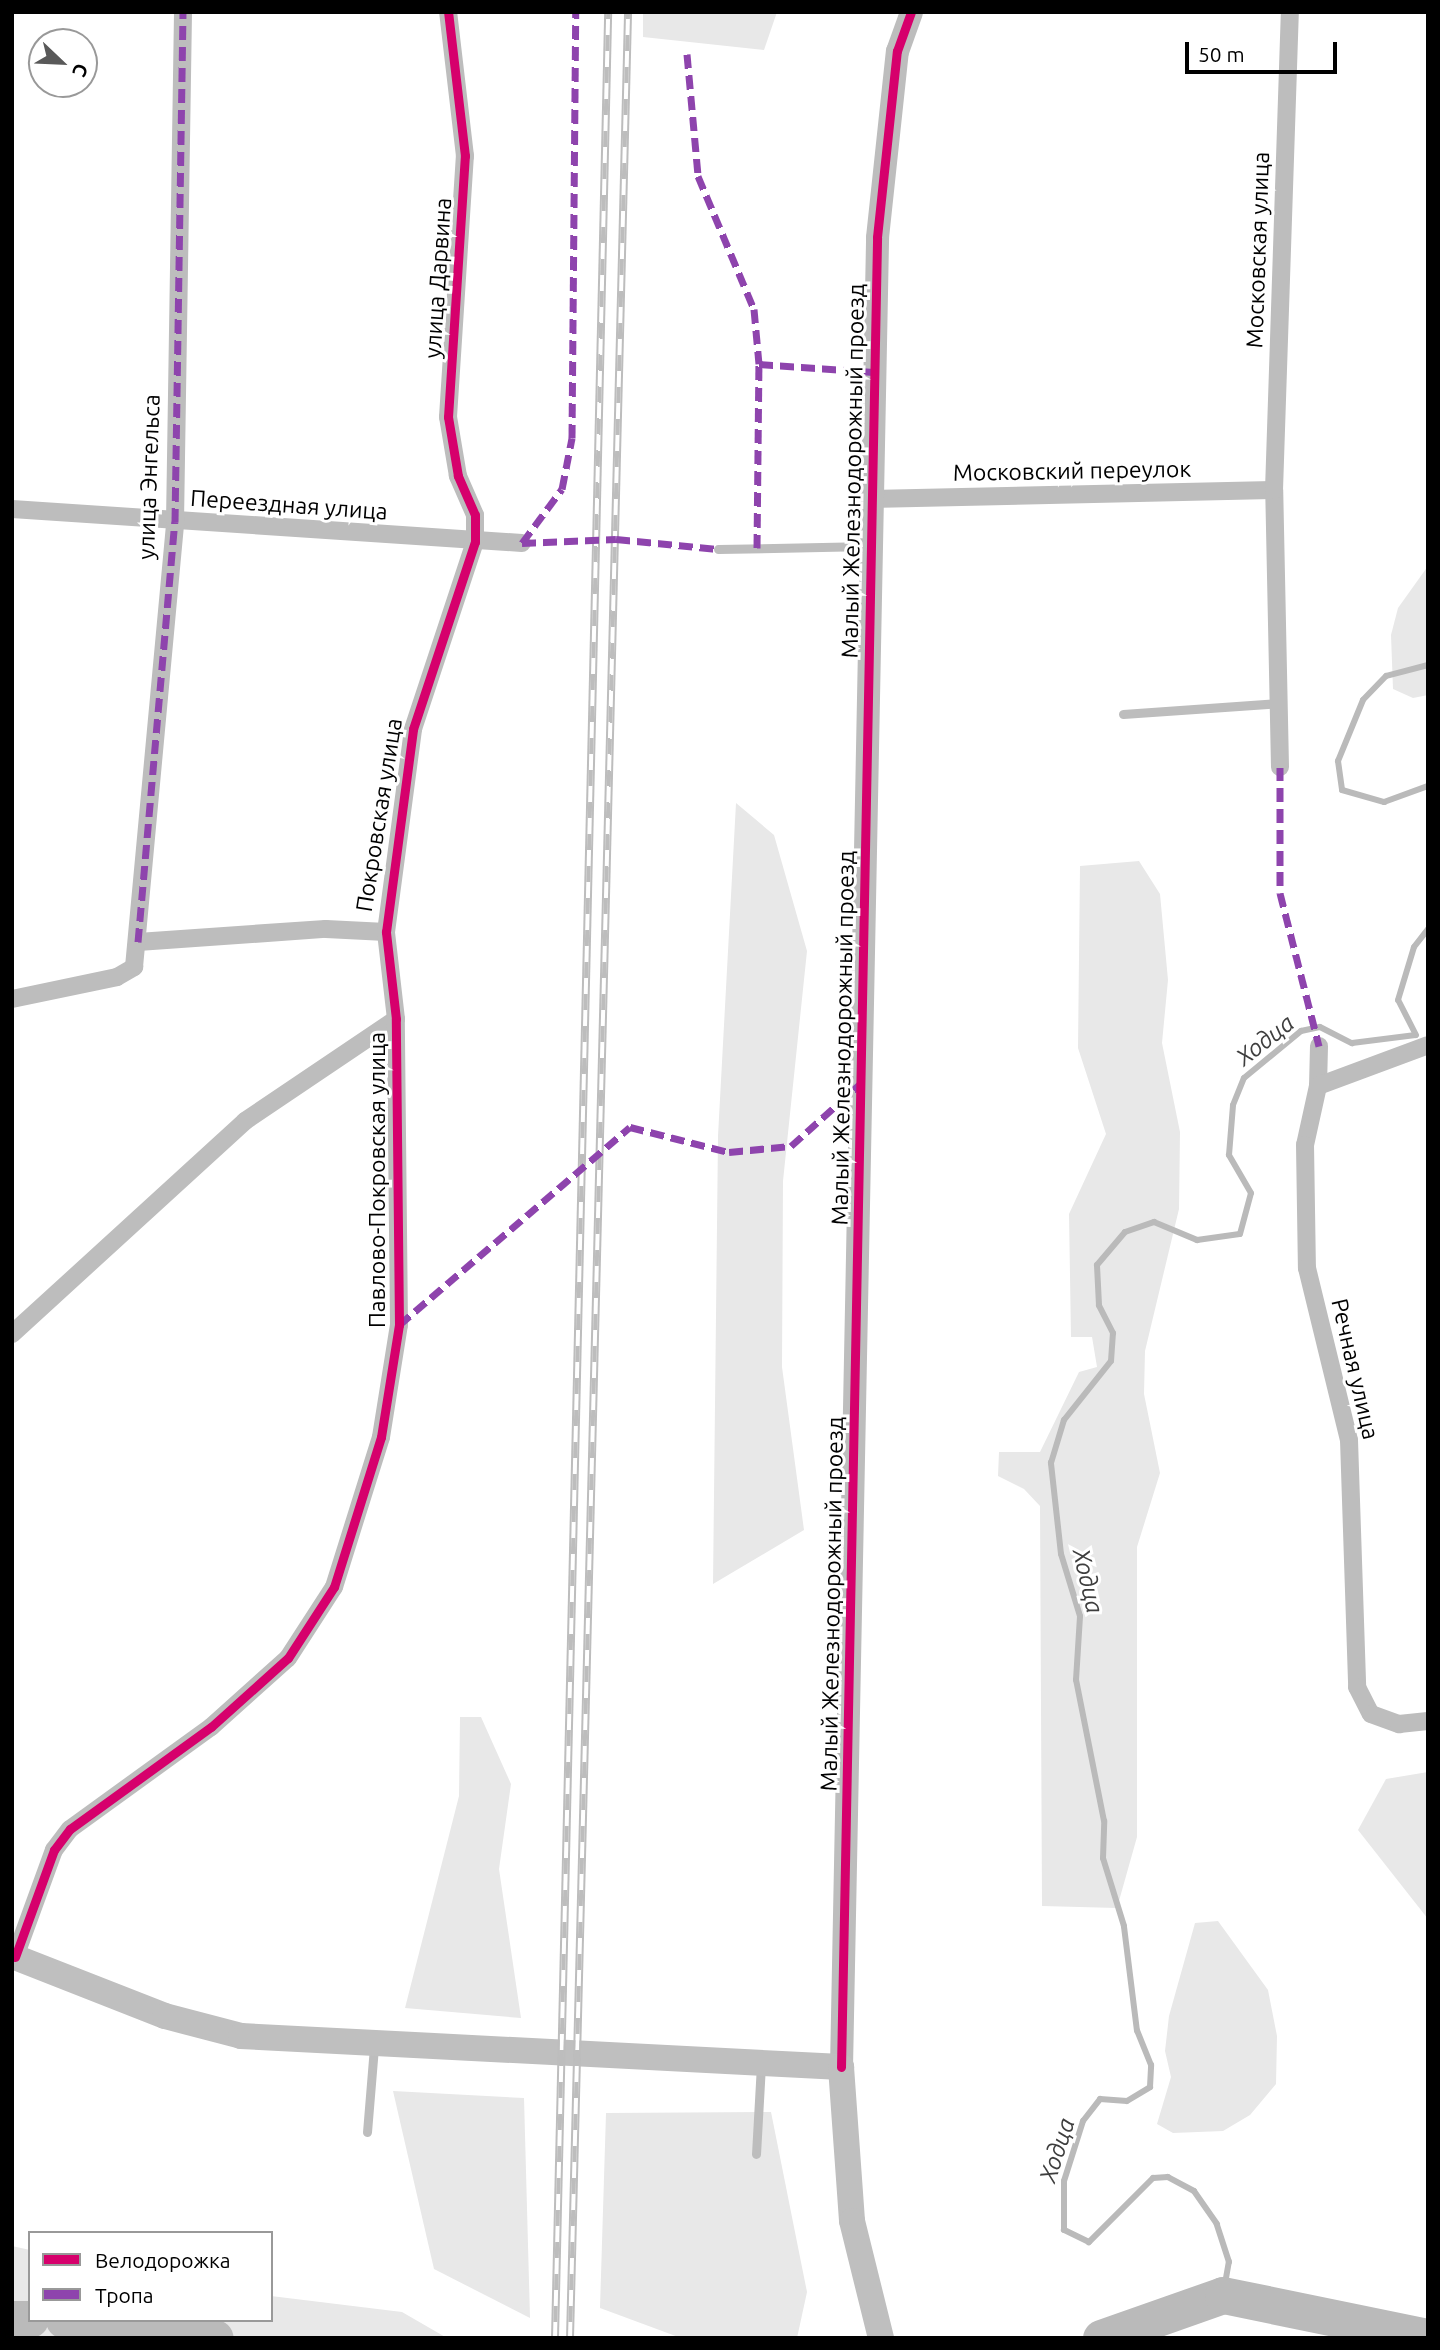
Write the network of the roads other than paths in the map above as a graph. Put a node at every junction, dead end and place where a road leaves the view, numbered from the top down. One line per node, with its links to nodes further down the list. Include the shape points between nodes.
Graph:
1 (183, 12): 8 (street, улица Энгельса)
2 (448, 12): 9 (street, улица Дарвина, via 465,156 448,416 458,477 475,515)
3 (911, 12): 6 (street, Малый Железнодорожный проезд, via 897,51 877,237)
4 (1290, 12): 5 (street, Московская улица)
5 (1274, 490): 6 (street, Московский переулок); 13 (street, Московская улица)
6 (871, 499): 11 (street, Малый Железнодорожный проезд)
7 (12, 509): 8 (street, Переездная улица)
8 (175, 522): 9 (street, Переездная улица); 17 (street, улица Энгельса)
9 (475, 542): 10 (street, Переездная улица); 16 (street, Покровская улица, via 413,729)
10 (522, 543)
11 (870, 547): 12 (lane); 28 (street, Малый Железнодорожный проезд)
12 (718, 550)
13 (1279, 703): 14 (lane); 15 (street, Московская улица)
14 (1123, 714)
15 (1280, 767)
16 (386, 932): 17 (street, via 326,929); 19 (street, Покровская улица)
17 (138, 942): 18 (street, улица Энгельса, via 134,967 117,977)
18 (12, 999)
19 (396, 1019): 23 (street, via 245,1121); 25 (street, Павлово-Покровская улица, via 399,1325 381,1437 334,1587 288,1658 211,1727 70,1829 54,1850)
20 (1428, 1045): 22 (street)
21 (1319, 1046): 22 (street, Речная улица)
22 (1318, 1086): 24 (street, Речная улица, via 1305,1145 1307,1268 1349,1440 1357,1687 1371,1714 1399,1724)
23 (12, 1334)
24 (1428, 1721)
25 (13, 1957): 26 (main road, via 165,2016 241,2036)
26 (374, 2047): 27 (main road); 29 (lane)
27 (761, 2064): 28 (main road); 30 (lane)
28 (841, 2067): 31 (main road, via 852,2221)
29 (367, 2132)
30 (757, 2154)
31 (878, 2330)

